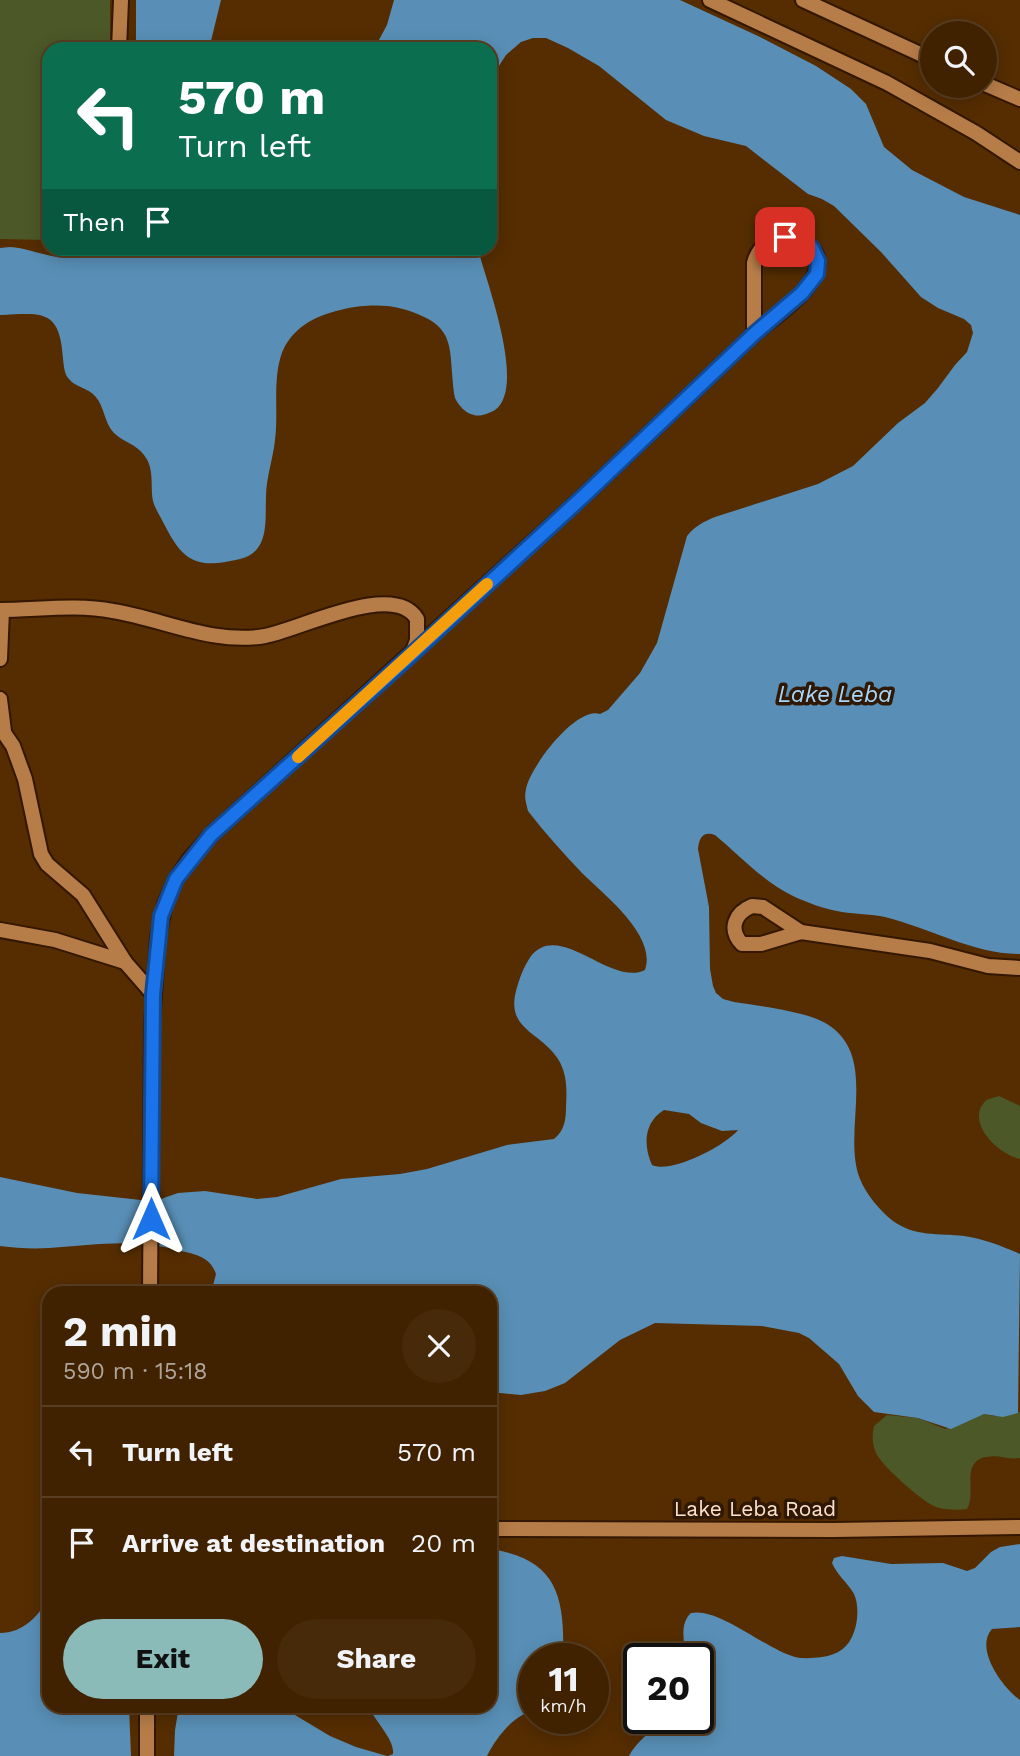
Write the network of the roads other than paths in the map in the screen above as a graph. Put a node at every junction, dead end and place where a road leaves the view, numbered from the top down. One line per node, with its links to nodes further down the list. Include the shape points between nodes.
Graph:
1 (121, 0): 4 (street)
2 (710, 0): 8 (street, via 887,83)
3 (803, 0): 5 (street)
4 (119, 42)
5 (920, 54)
6 (997, 88): 7 (street)
7 (1020, 99)
8 (1020, 162)
9 (754, 334): 9 (street, via 817,274 816,255 804,241 775,239 757,254); 11 (street)
10 (1, 610): 11 (street, via 111,610 218,636 247,638 385,604 408,609 417,618 417,640); 12 (street)
11 (411, 655): 19 (street, via 189,860 161,916)
12 (0, 659)
13 (0, 699): 14 (street)
14 (2, 729): 17 (street, via 25,779 41,854 83,895)
15 (0, 930): 17 (street, via 55,940)
16 (801, 932): 18 (street)
17 (125, 962): 19 (street)
18 (1020, 968)
19 (153, 995): 20 (street)
20 (150, 1286)
21 (1020, 1527): 22 (street, Lake Leba Road)
22 (497, 1529)
23 (147, 1713): 24 (street)
24 (147, 1756)

